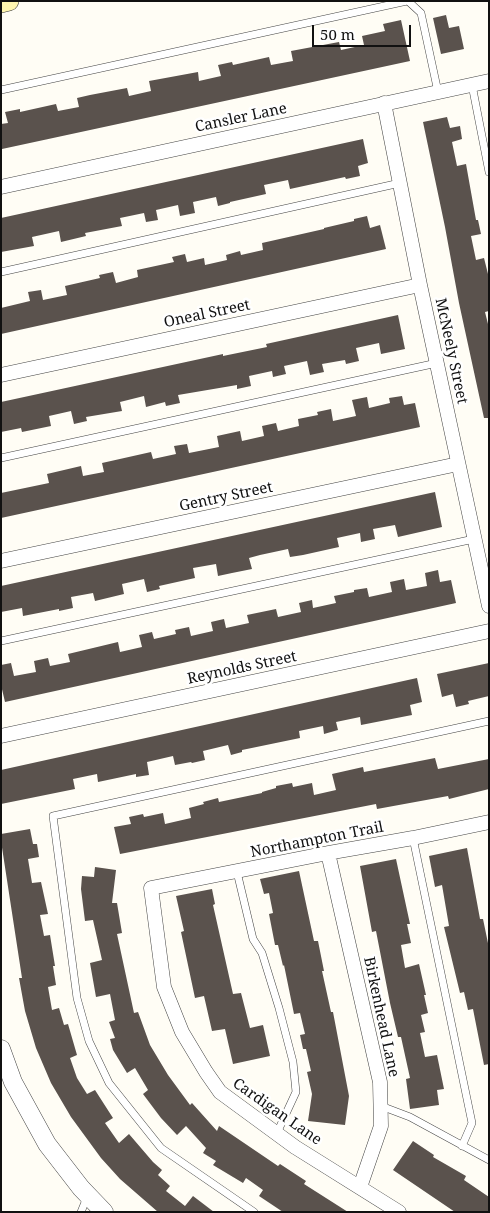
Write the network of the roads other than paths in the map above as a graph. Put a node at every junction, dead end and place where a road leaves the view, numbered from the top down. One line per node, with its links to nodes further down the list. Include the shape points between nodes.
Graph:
1 (9, 1): 3 (main road)
2 (408, 1): 6 (lane); 7 (lane, via 421,13)
3 (1, 3)
4 (489, 82): 5 (street, Cansler Lane)
5 (472, 85): 7 (street, Cansler Lane); 9 (lane)
6 (1, 90)
7 (438, 92): 8 (street, Cansler Lane)
8 (384, 103): 10 (street, McNeely Street); 11 (street, Cansler Lane)
9 (489, 172)
10 (400, 183): 12 (lane); 13 (street, McNeely Street)
11 (1, 187)
12 (1, 272)
13 (420, 285): 14 (street, McNeely Street); 15 (street, Oneal Street)
14 (437, 363): 16 (lane); 17 (street, McNeely Street)
15 (1, 375)
16 (1, 458)
17 (458, 464): 18 (street, McNeely Street); 19 (street, Gentry Street)
18 (474, 538): 20 (street, McNeely Street); 22 (lane)
19 (1, 561)
20 (489, 606)
21 (489, 631): 24 (street, Reynolds Street)
22 (1, 641)
23 (489, 721): 39 (lane, via 53,816 77,998 89,1041 109,1084 161,1148)
24 (1, 736)
25 (489, 822): 26 (street, Northampton Trail)
26 (413, 838): 27 (street, Northampton Trail); 33 (lane, via 472,1123)
27 (328, 853): 28 (street, Northampton Trail); 31 (street, Birkenhead Lane, via 380,1082)
28 (237, 872): 29 (street, Northampton Trail); 32 (lane, via 253,939 262,953 293,1062 296,1092)
29 (151, 888): 32 (street, Cardigan Lane, via 164,987 182,1032 220,1092)
30 (1, 1049): 36 (street, via 13,1082 47,1144)
31 (381, 1106): 33 (lane, via 410,1117); 35 (street, Birkenhead Lane, via 381,1126)
32 (277, 1133): 35 (street, Cardigan Lane)
33 (462, 1146): 34 (lane)
34 (489, 1160)
35 (360, 1187): 40 (street, Cardigan Lane)
36 (88, 1195): 37 (lane); 38 (street)
37 (81, 1212)
38 (104, 1212)
39 (254, 1212)
40 (399, 1212)

